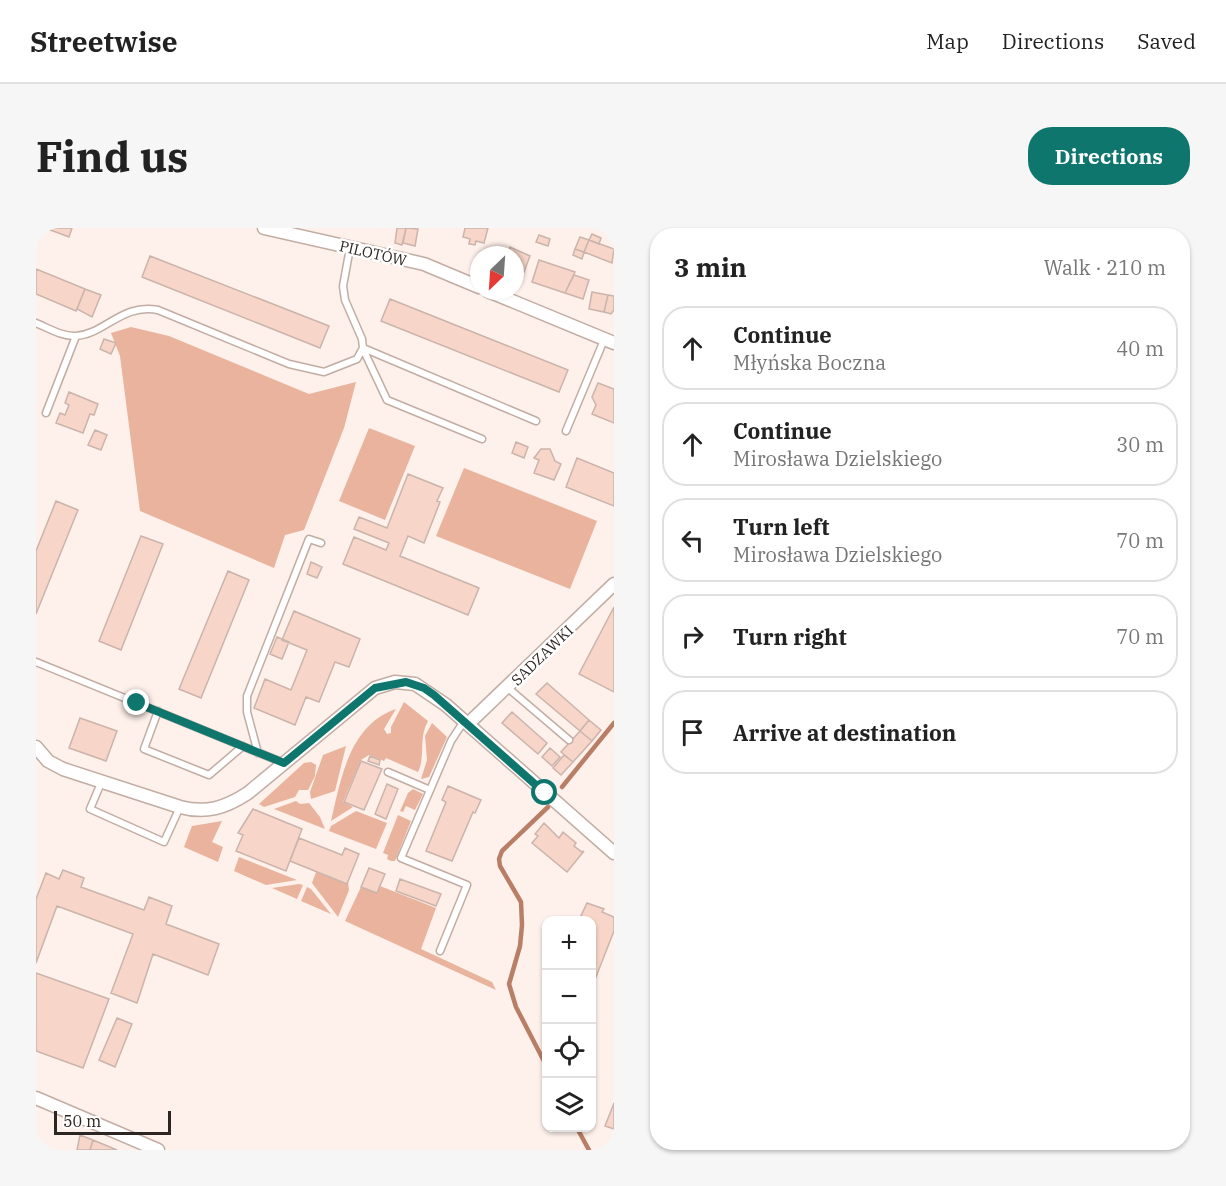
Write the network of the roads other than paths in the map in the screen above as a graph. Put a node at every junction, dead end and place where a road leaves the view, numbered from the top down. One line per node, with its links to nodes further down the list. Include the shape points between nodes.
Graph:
1 (264, 228): 2 (street, PILOTÓW)
2 (351, 247): 3 (street, PILOTÓW, via 424,264); 8 (lane, via 343,286)
3 (470, 283)
4 (509, 300): 7 (street)
5 (36, 323): 6 (lane)
6 (76, 336): 8 (lane, via 143,307 318,372 357,359); 9 (lane)
7 (609, 342): 11 (lane)
8 (363, 348): 10 (lane); 12 (lane, via 387,400)
9 (46, 413)
10 (536, 421)
11 (566, 431)
12 (482, 439)
13 (321, 543): 22 (lane, via 309,538 247,696)
14 (614, 584): 16 (street, SADZAWKI)
15 (36, 662): 17 (lane)
16 (508, 688): 18 (street, SADZAWKI); 19 (lane)
17 (158, 711): 20 (lane); 20 (lane, via 144,749 209,775)
18 (466, 723): 23 (street, via 424,688 395,682 375,688 358,700); 26 (lane, via 451,741); 28 (street)
19 (568, 740)
20 (243, 746): 22 (lane)
21 (36, 747): 25 (street, via 48,761)
22 (258, 753): 23 (lane)
23 (284, 763): 27 (street, via 232,804 211,811)
24 (388, 772): 26 (lane)
25 (101, 783): 27 (street); 27 (lane, via 90,809 164,842)
26 (430, 789): 29 (lane, via 401,858 467,885)
27 (180, 807)
28 (614, 853)
29 (440, 951)
30 (36, 1098): 31 (street)
31 (158, 1150)

